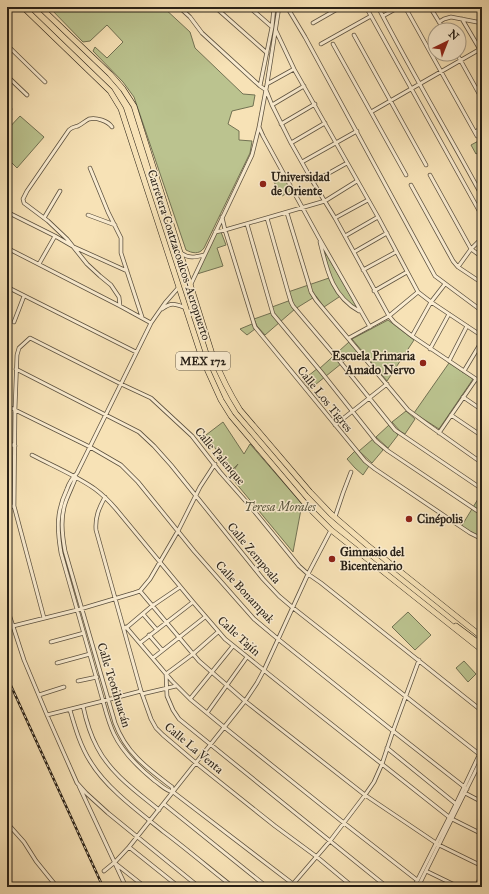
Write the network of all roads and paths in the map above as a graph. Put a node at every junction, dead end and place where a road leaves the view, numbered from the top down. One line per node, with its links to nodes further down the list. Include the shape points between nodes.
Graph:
1 (23, 7): 76 (main road, Carretera Coatzacoalcos-Aeropuerto / MEX 172, via 110,91 122,109)
2 (40, 7): 74 (main road, Carretera Coatzacoalcos-Aeropuerto / MEX 172, via 105,69 134,106)
3 (179, 7): 40 (street, via 202,33)
4 (215, 7): 30 (street)
5 (249, 7): 21 (street)
6 (274, 7): 21 (street)
7 (279, 7): 22 (street)
8 (287, 7): 57 (street)
9 (341, 7): 19 (street)
10 (366, 7): 15 (street)
11 (378, 7): 16 (street)
12 (400, 7): 16 (street)
13 (405, 7): 35 (street)
14 (430, 7): 18 (street)
15 (371, 16): 25 (street); 42 (street)
16 (383, 16): 39 (street)
17 (462, 19): 18 (street, via 448,17); 20 (street); 28 (street)
18 (439, 22)
19 (313, 23)
20 (482, 23)
21 (272, 27): 30 (street)
22 (276, 31): 34 (street); 38 (street)
23 (354, 35): 46 (street)
24 (7, 40): 27 (street)
25 (321, 44)
26 (333, 44): 51 (street)
27 (8, 47): 29 (street); 37 (street)
28 (481, 50): 31 (street)
29 (7, 52)
30 (267, 53): 40 (street)
31 (467, 58)
32 (459, 62): 35 (street)
33 (462, 62): 45 (street)
34 (294, 69): 38 (street); 41 (street)
35 (441, 72): 39 (street); 58 (street)
36 (7, 76): 44 (street)
37 (45, 82)
38 (268, 84): 43 (street)
39 (419, 84): 42 (street); 72 (street)
40 (260, 86): 43 (street)
41 (304, 86): 47 (street); 49 (street)
42 (411, 89): 46 (street); 81 (street)
43 (266, 90): 49 (street); 55 (street)
44 (27, 95)
45 (482, 99)
46 (391, 101): 51 (street); 64 (street)
47 (315, 104): 52 (street); 53 (street)
48 (7, 105): 50 (street)
49 (272, 105): 53 (street)
50 (10, 108)
51 (371, 112): 66 (street)
52 (325, 123): 60 (street); 61 (street)
53 (281, 124): 61 (street)
54 (112, 127): 84 (street, via 98,119 90,119 69,130 23,198 24,203)
55 (259, 127): 77 (street); 82 (street, via 252,155)
56 (482, 128): 58 (street)
57 (357, 131): 60 (street); 111 (street, via 435,276)
58 (475, 132): 59 (street)
59 (477, 136)
60 (336, 142): 62 (street); 63 (street)
61 (292, 143): 62 (street)
62 (302, 162): 69 (street)
63 (347, 162): 68 (street); 69 (street)
64 (426, 165)
65 (90, 168): 88 (street)
66 (406, 175)
67 (430, 175): 98 (street)
68 (357, 181): 73 (street); 75 (street)
69 (313, 182): 75 (street)
70 (411, 185): 105 (street)
71 (60, 191): 84 (street)
72 (482, 196)
73 (368, 200): 83 (street); 86 (street)
74 (163, 201): 76 (main road, via 157,200); 99 (main road, Carretera Coatzacoalcos-Aeropuerto / MEX 172)
75 (325, 201): 77 (street); 86 (street)
76 (152, 204): 113 (main road, Carretera Coatzacoalcos-Aeropuerto / MEX 172)
77 (302, 208): 79 (street); 94 (street)
78 (7, 212): 92 (street)
79 (287, 213): 85 (street); 132 (street, via 310,290)
80 (88, 215): 88 (street)
81 (482, 216)
82 (222, 217): 89 (street, Calle Los Tigres); 90 (street)
83 (378, 217): 91 (street); 93 (street)
84 (44, 218): 96 (street)
85 (267, 218): 87 (street); 146 (street, via 290,302)
86 (335, 218): 93 (street)
87 (247, 224): 89 (street); 150 (street, via 273,314)
88 (115, 225): 107 (street, via 121,238 121,253)
89 (225, 230): 90 (street); 153 (street, Calle Los Tigres, via 255,327)
90 (215, 232): 102 (street)
91 (386, 233): 100 (street); 101 (street)
92 (55, 236): 96 (street); 104 (street)
93 (345, 236): 100 (street)
94 (319, 238): 122 (street); 122 (street, via 326,269 334,287 349,304)
95 (482, 238): 98 (street)
96 (74, 247): 107 (street); 118 (street, via 111,285 119,297)
97 (7, 248): 104 (street)
98 (471, 249): 103 (street); 105 (street)
99 (179, 251): 102 (street, via 186,256); 110 (main road, Carretera Coatzacoalcos-Aeropuerto / MEX 172)
100 (354, 252): 106 (street)
101 (396, 252): 106 (street); 108 (street)
102 (204, 255): 110 (street)
103 (482, 257)
104 (39, 264): 118 (street)
105 (458, 266): 109 (street)
106 (363, 270): 114 (street)
107 (127, 271): 125 (street)
108 (407, 272): 114 (street); 115 (street)
109 (482, 283)
110 (191, 284): 136 (main road, Carretera Coatzacoalcos-Aeropuerto / MEX 172)
111 (444, 284): 117 (street); 120 (street)
112 (7, 287): 116 (street)
113 (179, 287): 119 (main road, Carretera Coatzacoalcos-Aeropuerto / MEX 172); 121 (street, Calle Teotihuacán)
114 (374, 291): 124 (street)
115 (418, 292): 117 (street); 124 (street)
116 (24, 296): 126 (street); 135 (street)
117 (431, 302): 123 (street); 130 (street)
118 (120, 306): 125 (street)
119 (186, 308): 121 (street, via 175,304); 137 (main road, Carretera Coatzacoalcos-Aeropuerto / MEX 172)
120 (482, 310)
121 (159, 312): 127 (street, Calle Teotihuacán)
122 (361, 312): 129 (street)
123 (449, 314): 128 (street); 134 (street)
124 (389, 316): 129 (street); 130 (street)
125 (142, 317): 127 (street)
126 (14, 322)
127 (151, 323): 135 (street, Calle Teotihuacán)
128 (467, 326): 131 (street); 138 (street)
129 (370, 327): 132 (street)
130 (412, 336): 134 (street)
131 (482, 336)
132 (349, 338): 144 (street)
133 (482, 341): 140 (street)
134 (430, 349): 138 (street)
135 (136, 352): 143 (street, Calle Teotihuacán)
136 (212, 354): 137 (main road); 159 (main road, Carretera Coatzacoalcos-Aeropuerto / MEX 172, via 236,405)
137 (202, 358): 161 (main road, Carretera Coatzacoalcos-Aeropuerto / MEX 172, via 231,416)
138 (449, 361): 140 (street)
139 (16, 369): 143 (street, Calle Palenque, via 19,348 30,338); 148 (street); 151 (street, Calle Zempoala)
140 (464, 371): 141 (street)
141 (476, 379): 142 (street); 145 (street)
142 (482, 383)
143 (121, 384): 151 (street, Calle Teotihuacán); 163 (street, Calle Palenque, via 151,398 192,436)
144 (387, 384): 146 (street); 154 (street, via 408,410)
145 (464, 397): 149 (street); 152 (street)
146 (369, 398): 150 (street); 166 (street, via 395,430)
147 (7, 406): 148 (street, Calle Bonampak)
148 (15, 409): 157 (street); 158 (street, Calle Bonampak)
149 (482, 410)
150 (353, 412): 153 (street); 171 (street, via 382,447)
151 (105, 415): 158 (street, Calle Teotihuacán); 167 (street, Calle Zempoala, via 139,432 162,455)
152 (451, 415): 154 (street); 155 (street)
153 (335, 425): 175 (street, Calle Los Tigres, via 369,465)
154 (439, 433): 162 (street)
155 (482, 436)
156 (7, 443): 157 (street)
157 (15, 446): 169 (street)
158 (90, 447): 165 (street, Calle Teotihuacán); 174 (street, Calle Bonampak, via 121,465)
159 (272, 448): 161 (main road); 172 (main road, Carretera Coatzacoalcos-Aeropuerto / MEX 172)
160 (32, 455): 165 (street, Calle Tajín)
161 (264, 455): 173 (main road, Carretera Coatzacoalcos-Aeropuerto / MEX 172)
162 (482, 463)
163 (215, 464): 167 (street); 179 (street, Calle Palenque, via 290,556)
164 (351, 472): 172 (street)
165 (75, 477): 168 (street, Calle Tajín); 187 (street, Calle Teotihuacán, via 63,513 62,527 65,551); 188 (street, Calle Teotihuacán, via 64,494 58,517 58,529 61,553)
166 (482, 489)
167 (195, 496): 174 (street); 185 (street, Calle Zempoala, via 266,583)
168 (105, 497): 177 (street, Calle Tajín); 182 (street, Calle La Venta, via 95,521)
169 (14, 506): 170 (street); 191 (street)
170 (7, 507)
171 (482, 514)
172 (335, 517): 176 (main road, Carretera Coatzacoalcos-Aeropuerto / MEX 172)
173 (331, 530): 178 (main road, Carretera Coatzacoalcos-Aeropuerto / MEX 172); 179 (street)
174 (178, 531): 177 (street); 202 (street, Calle Bonampak, via 244,609)
175 (482, 539)
176 (386, 560): 178 (main road, via 382,567); 201 (main road, Carretera Coatzacoalcos-Aeropuerto / MEX 172)
177 (160, 563): 180 (street, Calle Tajín); 181 (street)
178 (377, 567): 192 (main road, Carretera Coatzacoalcos-Aeropuerto / MEX 172)
179 (308, 574): 185 (street); 213 (street, Calle Palenque)
180 (180, 587): 183 (street, Calle Tajín); 184 (street)
181 (140, 590): 182 (street); 184 (street)
182 (114, 599): 187 (street); 195 (street, Calle La Venta)
183 (193, 602): 190 (street, Calle Tajín); 193 (street)
184 (152, 606): 189 (street); 193 (street)
185 (292, 607): 202 (street); 225 (street, Calle Zempoala)
186 (7, 608): 194 (street)
187 (82, 608): 188 (street); 228 (street, Calle Teotihuacán)
188 (78, 610): 191 (street); 198 (street, Calle Teotihuacán)
189 (143, 614): 195 (street); 196 (street)
190 (205, 617): 197 (street, Calle Tajín); 200 (street)
191 (44, 618): 194 (street)
192 (443, 619): 205 (main road); 208 (main road, Carretera Coatzacoalcos-Aeropuerto / MEX 172)
193 (166, 623): 196 (street); 200 (street)
194 (13, 626): 226 (street)
195 (125, 628): 204 (street); 224 (street, Calle La Venta)
196 (157, 630): 199 (street)
197 (218, 632): 206 (street, Calle Tajín); 210 (street)
198 (84, 633): 203 (street); 209 (street, Calle Teotihuacán)
199 (149, 635): 204 (street); 207 (street)
200 (178, 637): 207 (street); 210 (street)
201 (482, 637)
202 (278, 639): 215 (street); 237 (street, Calle Bonampak)
203 (51, 642)
204 (140, 643): 212 (street)
205 (482, 643)
206 (233, 646): 211 (street, Calle Tajín); 216 (street)
207 (162, 650): 212 (street)
208 (482, 650)
209 (90, 654): 214 (street); 218 (street, Calle Teotihuacán)
210 (193, 654): 216 (street); 217 (street)
211 (247, 657): 215 (street, Calle Tajín); 220 (street)
212 (153, 658): 217 (street)
213 (418, 660): 225 (street); 233 (street, Calle Palenque)
214 (57, 663)
215 (264, 670): 229 (street); 246 (street, Calle Tajín)
216 (211, 672): 220 (street); 227 (street)
217 (166, 674): 221 (street); 223 (street)
218 (97, 677): 219 (street); 230 (street, Calle Teotihuacán)
219 (78, 681)
220 (226, 685): 229 (street); 234 (street)
221 (176, 686): 223 (street); 227 (street)
222 (64, 687): 226 (street)
223 (166, 689): 224 (street); 238 (street, via 176,715)
224 (141, 693): 228 (street); 245 (street, Calle La Venta, via 156,728)
225 (405, 695): 237 (street); 242 (street, Calle Zempoala)
226 (39, 696): 235 (street)
227 (190, 699): 234 (street)
228 (108, 700): 230 (street); 241 (street, Calle Teotihuacán, via 118,732)
229 (245, 701): 236 (street); 253 (street)
230 (103, 702): 231 (street); 243 (street, Calle Teotihuacán, via 114,734)
231 (83, 706): 232 (street); 257 (street, via 91,734 103,757 125,782)
232 (70, 710): 235 (street); 259 (street, via 83,749 98,773)
233 (482, 711)
234 (207, 713): 236 (street)
235 (47, 715): 249 (street)
236 (224, 727): 238 (street); 261 (street)
237 (393, 731): 239 (street); 250 (street, Calle Bonampak)
238 (210, 745): 245 (street); 264 (street)
239 (387, 748): 246 (street); 256 (street)
240 (482, 749): 242 (street)
241 (131, 752): 243 (street); 251 (street, Calle Teotihuacán, via 172,787)
242 (479, 754): 250 (street)
243 (128, 755): 251 (street, Calle Teotihuacán, via 168,791)
244 (482, 758): 247 (street)
245 (196, 763): 251 (street); 267 (street, Calle La Venta)
246 (382, 764): 253 (street); 258 (street, Calle Tajín)
247 (477, 767): 248 (street); 250 (street)
248 (482, 770)
249 (77, 783): 263 (street, via 95,802); 268 (street)
250 (466, 788): 252 (street); 256 (street)
251 (173, 792): 255 (street); 274 (street)
252 (465, 793): 254 (street); 258 (street)
253 (365, 795): 261 (street); 265 (street)
254 (482, 802)
255 (164, 804): 257 (street); 281 (street)
256 (456, 804): 258 (street)
257 (159, 810): 259 (street)
258 (451, 818): 262 (street, Calle Tajín); 265 (street)
259 (150, 820): 263 (street); 280 (street)
260 (7, 822): 275 (street)
261 (344, 823): 264 (street); 273 (street)
262 (482, 834)
263 (137, 837): 266 (street); 279 (street)
264 (330, 841): 267 (street); 284 (street)
265 (438, 844): 269 (street); 271 (street); 273 (street)
266 (129, 847): 268 (street); 278 (street)
267 (317, 857): 274 (street); 283 (street, Calle La Venta)
268 (115, 862): 270 (street); 276 (street); 277 (street)
269 (482, 866)
270 (104, 871)
271 (426, 871): 286 (street); 287 (street)
272 (482, 874): 288 (street)
273 (417, 880): 285 (street)
274 (293, 884): 282 (street)
275 (57, 887)
276 (126, 887)
277 (145, 887)
278 (179, 887)
279 (199, 887)
280 (233, 887)
281 (267, 887)
282 (297, 887)
283 (353, 887)
284 (388, 887)
285 (414, 887)
286 (418, 887)
287 (459, 887)
288 (476, 887)

